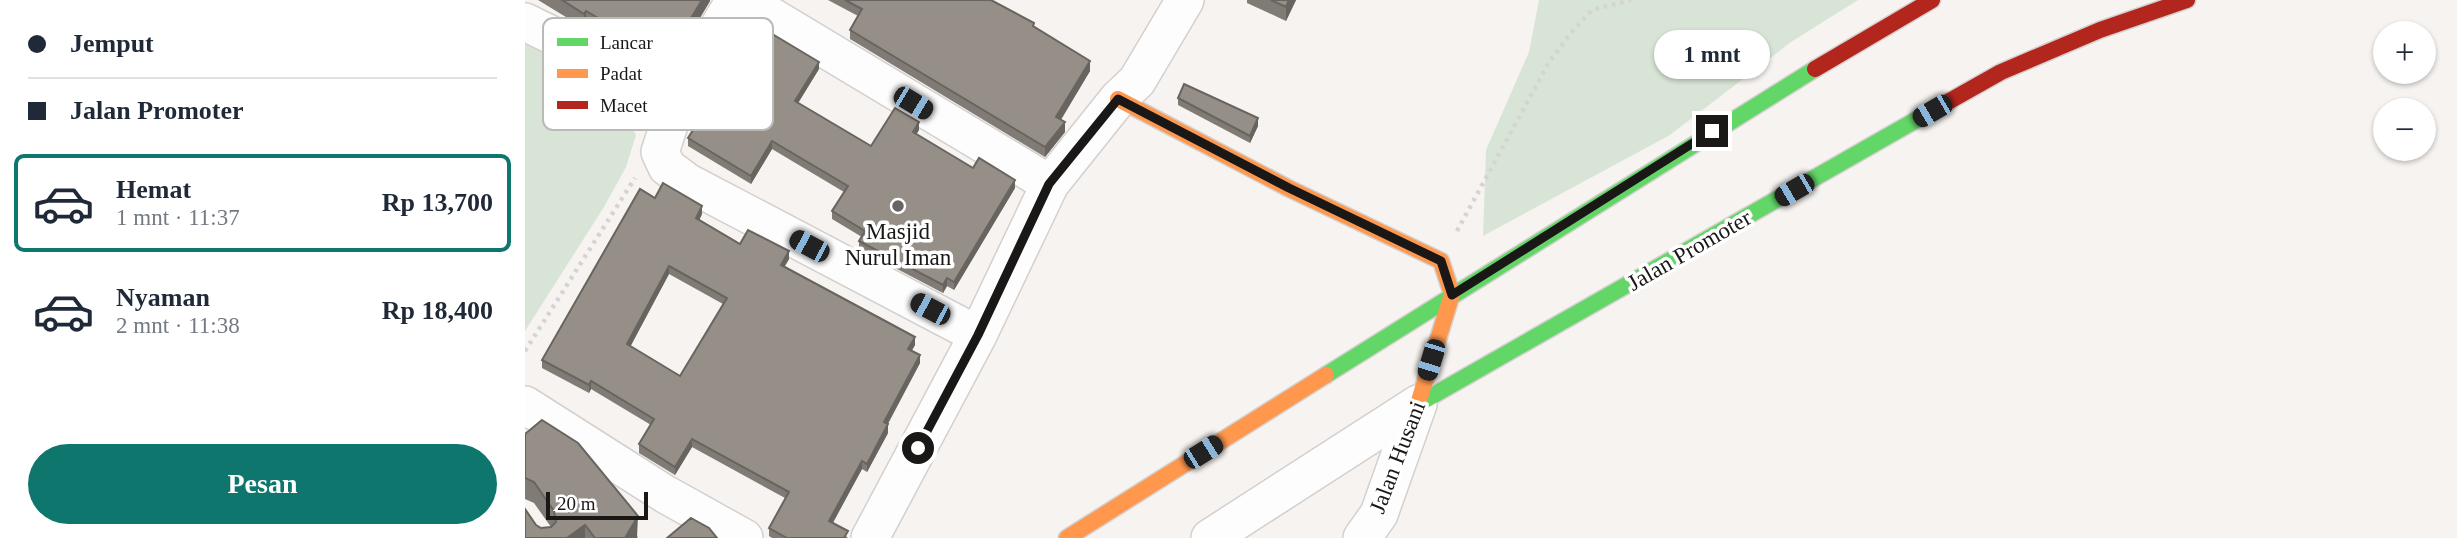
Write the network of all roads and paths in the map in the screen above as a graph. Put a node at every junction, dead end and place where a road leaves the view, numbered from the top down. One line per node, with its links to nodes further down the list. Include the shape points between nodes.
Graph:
1 (735, 0): 7 (street)
2 (744, 0): 13 (street)
3 (1185, 0): 10 (street, via 1137,80)
4 (1632, 0): 14 (path, via 1592,10 1548,64)
5 (1932, 0): 15 (street, via 1760,101)
6 (2187, 0): 18 (street, Jalan Promoter, via 2001,72)
7 (725, 18)
8 (525, 22): 9 (street)
9 (543, 31)
10 (1118, 99): 13 (street); 14 (street)
11 (667, 130): 12 (street)
12 (660, 152): 16 (street, via 667,167 687,182); 17 (path, via 632,182)
13 (1049, 184): 16 (street)
14 (1441, 261): 15 (street)
15 (1452, 295): 18 (street, Jalan Husani); 22 (street)
16 (978, 335): 21 (street)
17 (525, 351)
18 (1418, 404): 23 (street, Jalan Promoter); 24 (street, Jalan Husani, via 1378,514)
19 (525, 405): 20 (street)
20 (744, 538)
21 (870, 538)
22 (1067, 538)
23 (1210, 538)
24 (1363, 538)

